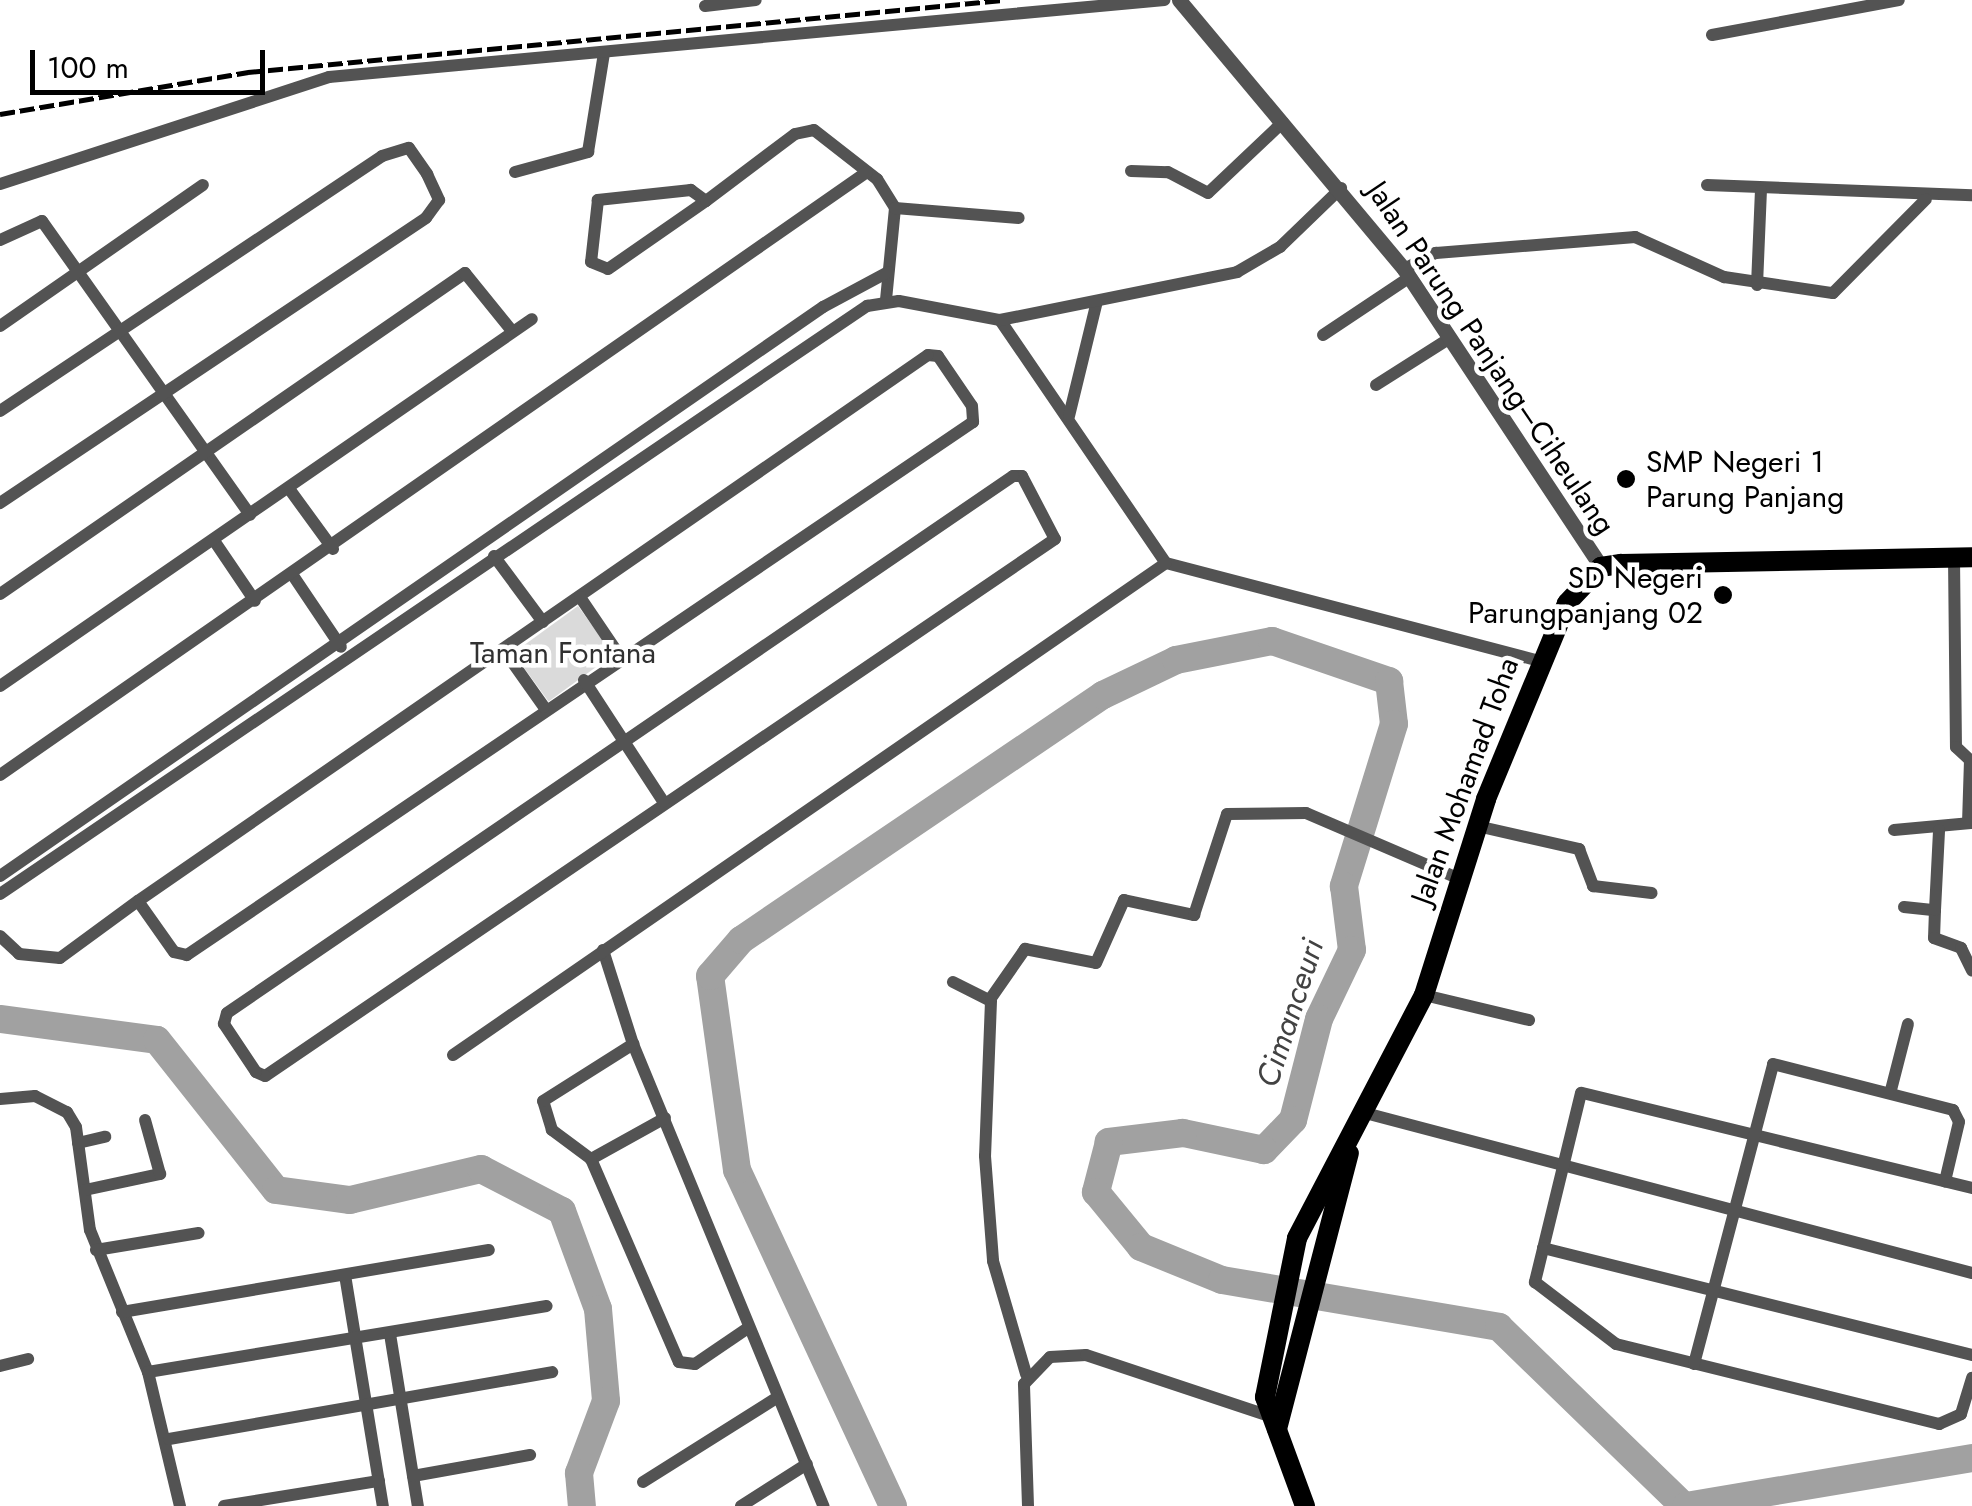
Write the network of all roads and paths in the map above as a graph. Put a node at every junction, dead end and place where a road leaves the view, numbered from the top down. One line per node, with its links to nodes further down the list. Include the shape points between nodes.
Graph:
1 (756, 0): 5 (street)
2 (1164, 0): 7 (street)
3 (1179, 0): 8 (street, Jalan Parung Panjang–Ciheulang)
4 (1899, 0): 6 (street)
5 (705, 6)
6 (1712, 35)
7 (604, 53): 10 (street, via 588,152); 12 (street, via 329,77)
8 (1282, 122): 9 (street, via 1208,193 1168,172); 15 (street, Jalan Parung Panjang–Ciheulang)
9 (1131, 171)
10 (515, 172)
11 (867, 172): 19 (street, via 804,130); 20 (street); 46 (street)
12 (0, 184)
13 (203, 185): 23 (street)
14 (1707, 185): 16 (street)
15 (1341, 188): 25 (street, Jalan Parung Panjang–Ciheulang); 28 (street, via 1257,264)
16 (1760, 191): 18 (street); 26 (street)
17 (1972, 195): 18 (street)
18 (1926, 199): 26 (street, via 1838,290)
19 (706, 201): 19 (street, via 608,269 590,262 598,200 691,190)
20 (895, 208): 21 (street); 24 (street)
21 (1019, 218)
22 (0, 240): 23 (street, via 42,221)
23 (80, 272): 31 (street); 32 (street)
24 (888, 272): 27 (street); 45 (street, via 823,307)
25 (1407, 273): 26 (street, via 1436,253 1635,238); 34 (street); 35 (street, Jalan Parung Panjang–Ciheulang)
26 (1756, 285)
27 (886, 300): 30 (street); 48 (street, via 850,315)
28 (1097, 300): 30 (street); 39 (street)
29 (532, 318): 33 (street)
30 (1000, 320): 39 (street)
31 (0, 326)
32 (119, 330): 37 (street); 37 (street, via 382,156 408,148 427,174 439,200 426,218); 38 (street)
33 (512, 331): 40 (street, via 474,274 465,274); 41 (street)
34 (1323, 335)
35 (1450, 338): 36 (street); 50 (street, Jalan Parung Panjang–Ciheulang)
36 (1376, 385)
37 (161, 390): 40 (street); 42 (street)
38 (0, 411)
39 (1069, 416): 49 (street)
40 (204, 451): 43 (street); 52 (street)
41 (290, 490): 43 (street); 46 (street)
42 (2, 499)
43 (250, 516): 44 (street)
44 (215, 542): 54 (street); 62 (street)
45 (487, 545): 48 (street); 56 (street)
46 (333, 549): 51 (street)
47 (1963, 558): 50 (main road); 68 (street, via 1956,747 1970,760)
48 (497, 560): 55 (street); 59 (street)
49 (1166, 563): 60 (street); 79 (street)
50 (1601, 567): 60 (main road, Jalan Mohamad Toha, via 1567,602)
51 (294, 578): 54 (street); 56 (street)
52 (0, 594)
53 (580, 597): 55 (street); 58 (street); 58 (street, via 938,356 973,422)
54 (255, 602): 65 (street)
55 (543, 622): 57 (street)
56 (339, 644): 59 (street); 71 (street)
57 (504, 649): 63 (street); 75 (street)
58 (620, 656): 61 (street)
59 (349, 657): 74 (street)
60 (1539, 661): 67 (main road, Jalan Mohamad Toha)
61 (584, 680): 63 (street); 64 (street)
62 (0, 686)
63 (544, 707): 75 (street, via 187,954 174,952)
64 (626, 744): 66 (street); 66 (street, via 1013,476 1048,516 1055,540); 66 (street, via 227,1014 224,1024 265,1076)
65 (0, 776)
66 (663, 801)
67 (1477, 826): 72 (main road, Jalan Mohamad Toha); 73 (street, via 1579,849 1593,886)
68 (1970, 827): 70 (street)
69 (1894, 830): 70 (street)
70 (1939, 830): 77 (street)
71 (0, 876)
72 (1460, 879): 82 (main road, Jalan Mohamad Toha); 83 (street, via 1277,807 1227,814 1194,914 1124,900 1096,962 1025,949)
73 (1652, 892)
74 (0, 894)
75 (138, 901): 78 (street, via 60,958 20,954)
76 (1904, 907): 77 (street)
77 (1935, 910): 80 (street, via 1934,938 1962,948)
78 (0, 936)
79 (604, 950): 86 (street); 87 (street)
80 (1972, 971)
81 (953, 982): 83 (street)
82 (1424, 995): 84 (street); 90 (main road, Jalan Mohamad Toha)
83 (990, 998): 121 (street, via 985,1141 993,1262)
84 (1529, 1020)
85 (1908, 1024): 88 (street)
86 (633, 1044): 91 (street); 97 (street, via 543,1102 552,1130)
87 (453, 1055)
88 (1891, 1090): 93 (street, via 1773,1064); 99 (street, via 1953,1110 1960,1122)
89 (0, 1099): 95 (street, via 36,1096 68,1112)
90 (1369, 1114): 96 (main road, Jalan Mohamad Toha); 98 (street)
91 (665, 1118): 97 (street); 112 (street)
92 (145, 1120): 101 (street, via 160,1174)
93 (1753, 1135): 98 (street, via 1580,1093); 99 (street); 102 (street)
94 (105, 1137): 95 (street)
95 (78, 1143): 101 (street)
96 (1350, 1145): 126 (main road, Jalan Mohamad Toha, via 1320,1241 1302,1342); 126 (main road, Jalan Mohamad Toha, via 1297,1238)
97 (591, 1159): 112 (street, via 679,1362 695,1364)
98 (1562, 1171): 102 (street); 104 (street)
99 (1945, 1181): 100 (street)
100 (1972, 1188)
101 (84, 1190): 105 (street)
102 (1732, 1215): 107 (street); 109 (street)
103 (199, 1233): 105 (street)
104 (1543, 1248): 109 (street); 117 (street, via 1535,1282 1602,1334)
105 (96, 1250): 111 (street)
106 (490, 1250): 108 (street)
107 (1972, 1273)
108 (345, 1275): 111 (street); 114 (street)
109 (1713, 1290): 115 (street); 117 (street)
110 (547, 1306): 113 (street)
111 (122, 1312): 119 (street)
112 (748, 1328): 123 (street)
113 (390, 1334): 114 (street); 124 (street)
114 (356, 1337): 119 (street); 125 (street)
115 (1972, 1354)
116 (28, 1359): 118 (street)
117 (1694, 1364): 122 (street, via 1939,1424 1961,1414)
118 (0, 1366)
119 (148, 1372): 127 (street)
120 (552, 1372): 124 (street)
121 (1026, 1374): 126 (street, via 1050,1358 1086,1355); 139 (street)
122 (1972, 1378)
123 (775, 1399): 129 (street); 132 (street)
124 (401, 1402): 125 (street); 130 (street)
125 (367, 1408): 127 (street); 131 (street)
126 (1273, 1424): 140 (main road)
127 (169, 1439): 133 (street)
128 (530, 1455): 130 (street)
129 (807, 1464): 137 (street); 138 (street)
130 (413, 1476): 136 (street)
131 (379, 1481): 134 (street); 135 (street)
132 (643, 1482)
133 (180, 1506)
134 (224, 1506)
135 (384, 1506)
136 (418, 1506)
137 (741, 1506)
138 (823, 1506)
139 (1028, 1506)
140 (1305, 1506)

